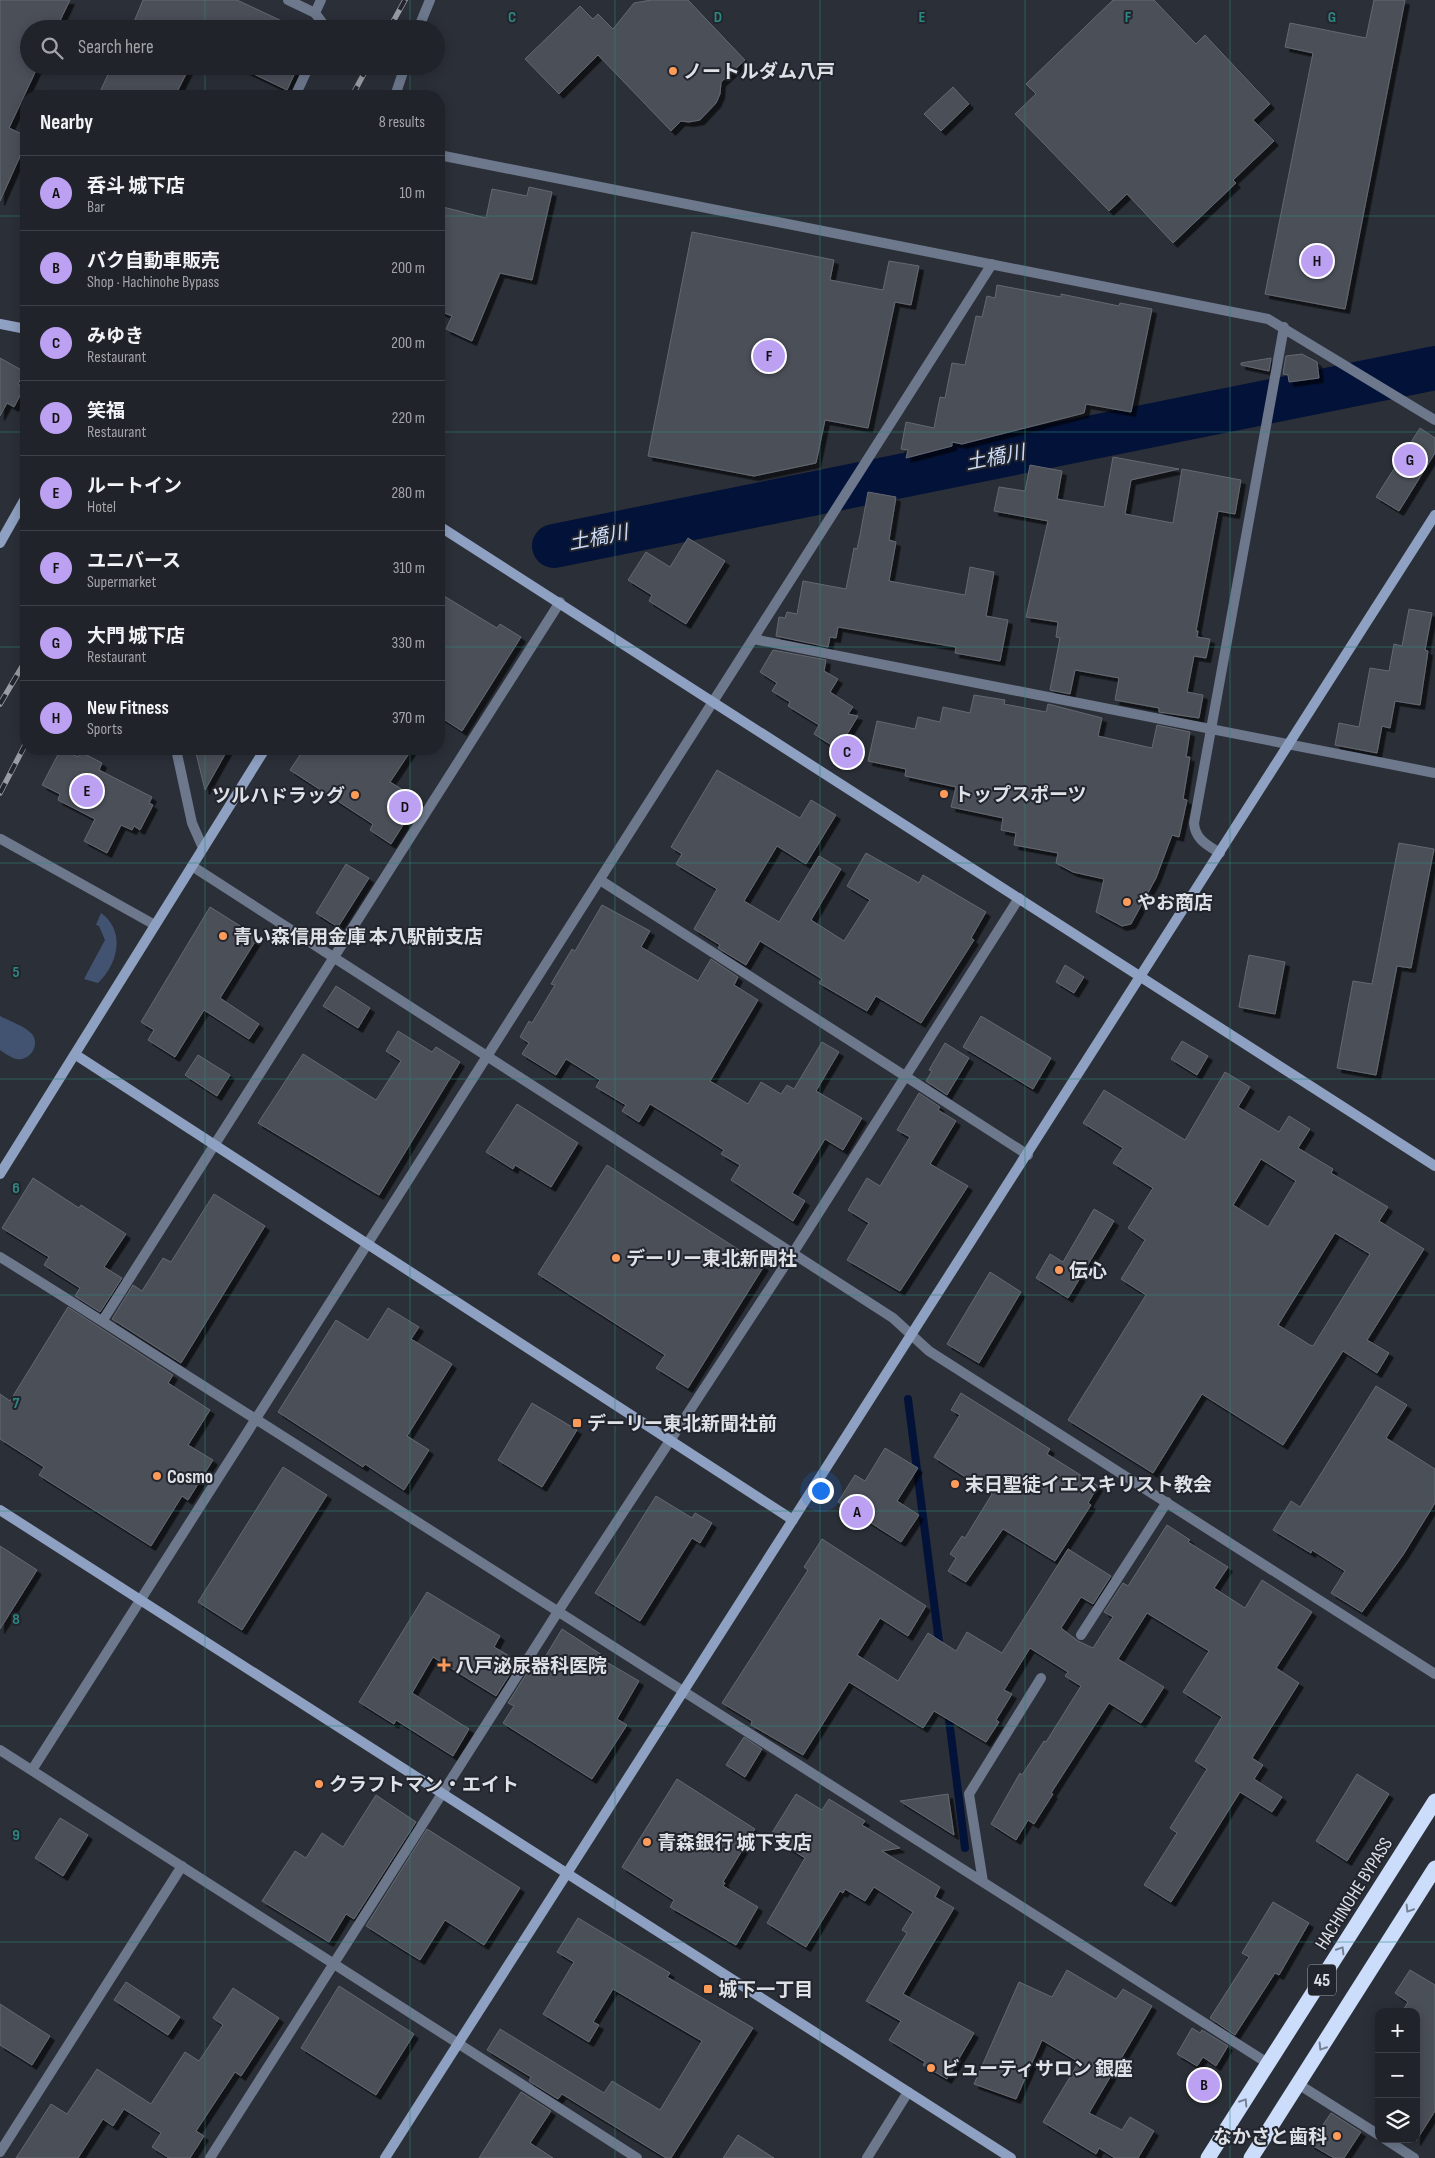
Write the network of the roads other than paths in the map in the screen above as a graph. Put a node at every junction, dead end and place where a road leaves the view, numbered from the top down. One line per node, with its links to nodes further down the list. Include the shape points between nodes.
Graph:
1 (288, 0): 4 (street)
2 (321, 0): 4 (street)
3 (430, 0): 6 (street)
4 (315, 12): 5 (street)
5 (321, 20)
6 (422, 20)
7 (305, 75): 9 (street)
8 (402, 75): 10 (street)
9 (298, 90)
10 (397, 90)
11 (445, 156): 12 (street)
12 (992, 264): 14 (street, via 1268,319); 22 (street)
13 (0, 324): 15 (street)
14 (1284, 327): 16 (street); 24 (street)
15 (20, 328)
16 (1435, 420)
17 (20, 508): 20 (street)
18 (1435, 515): 25 (street)
19 (445, 530): 21 (street)
20 (0, 543)
21 (560, 602): 23 (street); 36 (street)
22 (753, 639): 23 (street); 24 (street)
23 (713, 702): 33 (street); 34 (street)
24 (1209, 730): 25 (street); 31 (street, via 1194,823 1195,832 1201,840)
25 (1289, 745): 28 (street); 31 (street)
26 (177, 755): 30 (street, via 192,823)
27 (261, 755): 30 (street)
28 (1435, 773)
29 (1, 838): 35 (street)
30 (203, 848): 32 (street)
31 (1220, 853): 37 (street)
32 (192, 866): 35 (street); 36 (street)
33 (600, 880): 39 (street); 40 (street)
34 (1019, 898): 37 (street); 40 (street)
35 (156, 924): 38 (street)
36 (335, 956): 39 (street); 41 (street)
37 (1140, 978): 42 (street); 43 (street)
38 (76, 1055): 41 (street); 44 (street)
39 (488, 1056): 45 (street); 46 (street)
40 (906, 1077): 42 (street); 46 (street)
41 (214, 1145): 45 (street); 48 (street)
42 (1028, 1155): 49 (street)
43 (1435, 1166)
44 (0, 1174)
45 (368, 1244): 50 (street); 51 (street)
46 (793, 1253): 49 (street, via 893,1318); 51 (street)
47 (0, 1257): 48 (street)
48 (103, 1320): 50 (street)
49 (912, 1335): 52 (street, via 929,1351); 54 (street)
50 (256, 1420): 55 (street); 56 (street)
51 (670, 1440): 54 (street); 56 (street)
52 (1168, 1502): 57 (street); 58 (street)
53 (0, 1510): 55 (street)
54 (793, 1520): 60 (street)
55 (141, 1601): 62 (street); 63 (street)
56 (559, 1610): 60 (street); 63 (street)
57 (1081, 1635)
58 (1435, 1674)
59 (1041, 1678): 68 (street, via 969,1794)
60 (682, 1691): 67 (street); 68 (street)
61 (0, 1750): 62 (street)
62 (32, 1770): 65 (street)
63 (442, 1793): 67 (street); 69 (street)
64 (1435, 1801): 71 (highway, HACHINOHE BYPASS / 45, one-way to 64)
65 (182, 1866): 69 (street); 76 (street)
66 (1435, 1868): 72 (highway, 45, one-way to 72)
67 (568, 1872): 70 (street); 73 (street)
68 (983, 1882): 71 (street)
69 (333, 1963): 70 (street); 77 (street)
70 (457, 2044): 78 (street); 79 (street)
71 (1269, 2064): 82 (highway, HACHINOHE BYPASS / 45, one-way to 71)
72 (1298, 2084): 74 (street); 83 (highway, 45)
73 (908, 2092): 80 (street); 81 (street)
74 (1375, 2132)
75 (1391, 2143): 84 (street)
76 (0, 2152)
77 (210, 2158)
78 (385, 2158)
79 (637, 2158)
80 (867, 2158)
81 (1011, 2158)
82 (1208, 2158)
83 (1251, 2158)
84 (1414, 2158)

